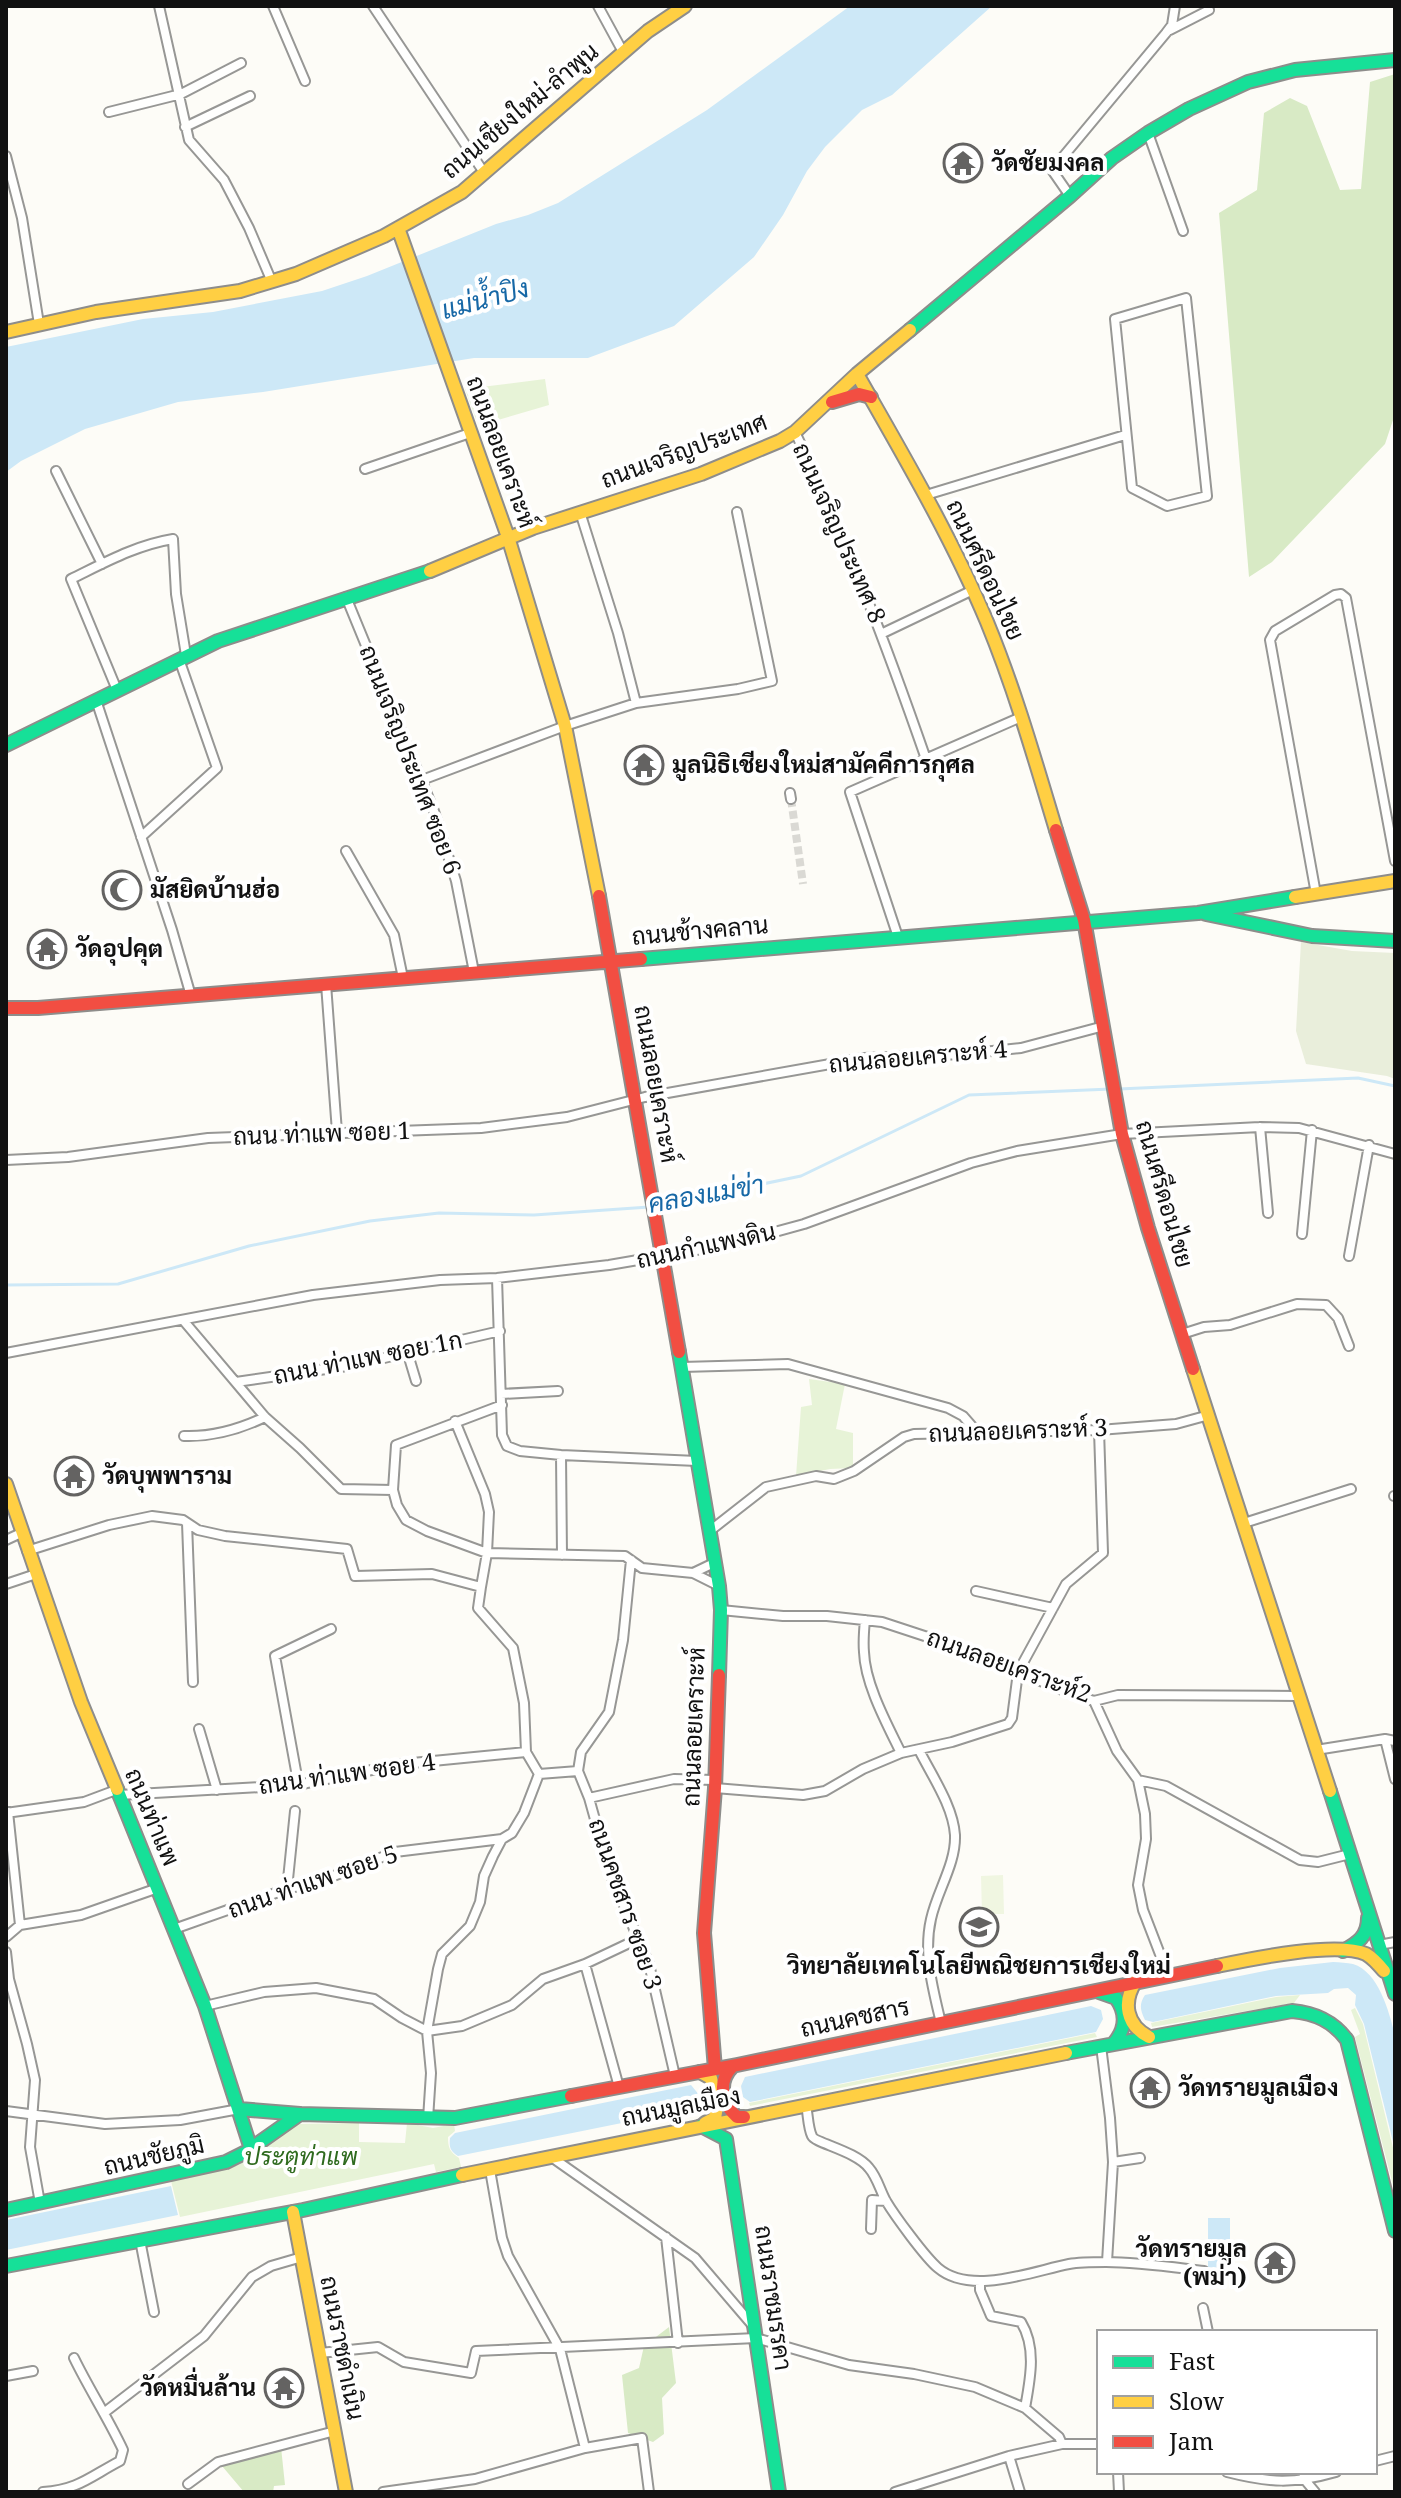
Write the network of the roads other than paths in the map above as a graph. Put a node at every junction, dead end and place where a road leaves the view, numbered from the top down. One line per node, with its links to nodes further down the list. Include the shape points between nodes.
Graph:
1 (159, 6): 13 (street)
2 (273, 6): 12 (street)
3 (373, 6): 19 (street)
4 (598, 6): 9 (street)
5 (685, 6): 9 (street, ถนนเชียงใหม่-ลำพูน)
6 (1175, 6): 8 (street)
7 (1209, 10): 8 (street)
8 (1166, 33): 20 (street, via 1052,170)
9 (623, 52): 19 (street, ถนนเชียงใหม่-ลำพูน)
10 (1395, 60): 17 (street, ถนนเจริญประเทศ, via 1295,70 1248,82)
11 (241, 63): 13 (street)
12 (305, 81)
13 (181, 94): 15 (street); 16 (street)
14 (250, 96): 16 (street)
15 (109, 112)
16 (185, 127): 23 (street, via 189,140 224,180)
17 (1148, 133): 20 (street, ถนนเจริญประเทศ); 21 (street)
18 (6, 156): 24 (street)
19 (485, 174): 22 (street, ถนนเชียงใหม่-ลำพูน)
20 (1070, 196): 26 (street, ถนนเจริญประเทศ)
21 (1183, 231)
22 (400, 234): 23 (street, ถนนเชียงใหม่-ลำพูน); 30 (street, ถนนลอยเคราะห์)
23 (272, 282): 24 (street, ถนนเชียงใหม่-ลำพูน)
24 (39, 324): 25 (street, ถนนเชียงใหม่-ลำพูน)
25 (6, 332)
26 (857, 374): 27 (street, ถนนศรีดอนไชย); 28 (street, ถนนเจริญประเทศ)
27 (871, 397): 28 (street, via 859,394); 34 (street, ถนนศรีดอนไชย)
28 (825, 404): 29 (street, ถนนเจริญประเทศ)
29 (795, 432): 35 (street, ถนนเจริญประเทศ, via 728,464); 41 (street, ถนนเจริญประเทศ 8)
30 (470, 433): 32 (street); 37 (street, ถนนลอยเคราะห์)
31 (1125, 435): 31 (street, via 1132,488 1167,506 1207,496 1186,298 1115,319); 34 (street, ถนนศรีดอนไชย)
32 (365, 469)
33 (56, 471): 38 (street)
34 (926, 495): 39 (street, ถนนศรีดอนไชย)
35 (580, 512): 37 (street, ถนนเจริญประเทศ); 45 (street)
36 (737, 512): 45 (street, via 772,681)
37 (508, 537): 40 (street, ถนนเจริญประเทศ, via 430,571); 47 (street, ถนนลอยเคราะห์)
38 (102, 564): 42 (street, via 173,539); 43 (street, via 71,579)
39 (973, 590): 41 (street, ถนนเจริญประเทศ 8); 46 (street, ถนนศรีดอนไชย)
40 (346, 597): 42 (street, ถนนเจริญประเทศ); 50 (street, ถนนเจริญประเทศ ซอย 6)
41 (883, 633): 49 (street, ถนนเจริญประเทศ 8)
42 (182, 657): 43 (street, ถนนเจริญประเทศ); 51 (street, via 217,768)
43 (117, 690): 44 (street, ถนนเจริญประเทศ)
44 (96, 700): 48 (street, ถนนเจริญประเทศ); 51 (street)
45 (636, 703): 47 (street)
46 (1021, 717): 49 (street); 57 (street, ถนนศรีดอนไชย)
47 (565, 726): 50 (street); 60 (street, ถนนลอยเคราะห์)
48 (6, 745)
49 (926, 759): 58 (street, via 850,792)
50 (422, 780): 61 (street, ถนนเจริญประเทศ ซอย 6, via 456,881)
51 (141, 837): 64 (street)
52 (346, 851): 62 (street, via 394,935)
53 (1395, 861): 55 (street, via 1346,598 1335,595 1275,631 1270,640)
54 (1395, 881): 55 (street, ถนนช้างคลาน)
55 (1316, 894): 56 (street, ถนนช้างคลาน)
56 (1198, 913): 57 (street, ถนนช้างคลาน); 59 (street, via 1312,936)
57 (1084, 920): 58 (street, ถนนช้างคลาน); 66 (street, ถนนศรีดอนไชย)
58 (898, 937): 60 (street, ถนนช้างคลาน)
59 (1395, 941)
60 (612, 961): 61 (street, ถนนช้างคลาน); 67 (street, ถนนลอยเคราะห์)
61 (474, 972): 62 (street, ถนนช้างคลาน)
62 (403, 978): 63 (street, ถนนช้างคลาน)
63 (326, 984): 64 (street, ถนนช้างคลาน); 70 (street)
64 (191, 996): 65 (street, ถนนช้างคลาน)
65 (6, 1008)
66 (1104, 1026): 67 (street, ถนนลอยเคราะห์ 4, via 1021,1048 864,1058); 71 (street, ถนนศรีดอนไชย)
67 (636, 1098): 70 (street, ถนน ท่าแพ ซอย 1, via 567,1117 481,1128); 78 (street, ถนนลอยเคราะห์)
68 (1260, 1127): 69 (street, ถนนกำแพงดิน); 71 (street, ถนนกำแพงดิน); 75 (street)
69 (1312, 1130): 72 (street, ถนนกำแพงดิน); 76 (street)
70 (337, 1132): 74 (street, ถนน ท่าแพ ซอย 1, via 208,1138)
71 (1122, 1134): 78 (street, ถนนกำแพงดิน, via 971,1163 804,1224); 82 (street, ถนนศรีดอนไชย)
72 (1369, 1145): 73 (street, ถนนกำแพงดิน); 77 (street)
73 (1395, 1154)
74 (6, 1160)
75 (1268, 1213)
76 (1302, 1234)
77 (1349, 1256)
78 (664, 1257): 79 (street, ถนนกำแพงดิน); 86 (street, ถนนลอยเคราะห์)
79 (497, 1278): 80 (street, ถนนกำแพงดิน, via 313,1295); 81 (street)
80 (183, 1320): 85 (street, ถนนกำแพงดิน); 88 (street)
81 (500, 1331): 84 (street, ถนน ท่าแพ ซอย 1ก); 90 (street)
82 (1182, 1334): 83 (street, via 1297,1304 1326,1305 1338,1318); 92 (street, ถนนศรีดอนไชย)
83 (1349, 1346)
84 (407, 1351): 87 (street); 88 (street, ถนน ท่าแพ ซอย 1ก, via 354,1365)
85 (6, 1353)
86 (682, 1367): 96 (street, via 788,1364 948,1408); 99 (street, ถนนลอยเคราะห์)
87 (416, 1381)
88 (236, 1382): 93 (street)
89 (558, 1391): 90 (street)
90 (501, 1394): 91 (street)
91 (502, 1405): 94 (street); 98 (street, via 507,1446)
92 (1209, 1415): 95 (street, ถนนลอยเคราะห์ 3, via 1176,1424); 104 (street, ถนนศรีดอนไชย)
93 (265, 1417): 97 (street, via 204,1437); 102 (street, via 341,1489)
94 (455, 1421): 102 (street, via 396,1445); 109 (street, via 485,1494)
95 (1099, 1430): 96 (street, ถนนลอยเคราะห์ 3); 119 (street, via 1103,1553 1066,1584)
96 (977, 1432): 105 (street, ถนนลอยเคราะห์ 3, via 904,1437 834,1479 816,1476 766,1487)
97 (184, 1436)
98 (561, 1455): 99 (street); 110 (street)
99 (697, 1461): 105 (street, ถนนลอยเคราะห์)
100 (6, 1484): 106 (street, ถนนท่าแพ)
101 (1351, 1489): 104 (street)
102 (393, 1490): 109 (street, via 406,1520)
103 (187, 1523): 108 (street, via 136,1518); 117 (street, via 225,1536 347,1549 355,1576 432,1574); 124 (street)
104 (1244, 1523): 125 (street, ถนนศรีดอนไชย)
105 (711, 1530): 112 (street, ถนนลอยเคราะห์)
106 (21, 1533): 107 (street); 108 (street, ถนนท่าแพ)
107 (6, 1540)
108 (27, 1551): 114 (street, ถนนท่าแพ)
109 (487, 1553): 110 (street); 117 (street)
110 (562, 1555): 111 (street)
111 (631, 1560): 113 (street, via 642,1568); 134 (street, via 609,1712 581,1752)
112 (716, 1562): 113 (street); 116 (street, ถนนลอยเคราะห์)
113 (693, 1573): 116 (street)
114 (36, 1574): 115 (street); 141 (street, ถนนท่าแพ)
115 (6, 1584)
116 (719, 1586): 120 (street, ถนนลอยเคราะห์)
117 (481, 1587): 132 (street, via 478,1608 513,1648 524,1703)
118 (976, 1591): 119 (street)
119 (1053, 1608): 123 (street)
120 (721, 1610): 121 (street, ถนนลอยเคราะห์2); 138 (street, ถนนลอยเคราะห์)
121 (865, 1620): 123 (street, ถนนลอยเคราะห์2, via 958,1647); 133 (street, via 867,1670)
122 (331, 1629): 139 (street, via 275,1656)
123 (1018, 1672): 126 (street, ถนนลอยเคราะห์2); 130 (street, via 1008,1724)
124 (193, 1682)
125 (1299, 1696): 126 (street, ถนนลอยเคราะห์2, via 1118,1695); 131 (street, ถนนศรีดอนไชย)
126 (1094, 1701): 137 (street, via 1117,1751)
127 (199, 1729): 140 (street)
128 (1385, 1739): 129 (street); 131 (street); 136 (street)
129 (1395, 1741)
130 (919, 1750): 133 (street); 164 (street, via 952,1817 955,1837 930,1921 930,1977)
131 (1316, 1750): 146 (street, ถนนศรีดอนไชย)
132 (526, 1752): 135 (street); 139 (street, ถนน ท่าแพ ซอย 4, via 402,1764)
133 (901, 1753): 138 (street, via 825,1791 803,1795)
134 (578, 1771): 135 (street); 142 (street, ถนนคชสาร ซอย 3)
135 (539, 1774): 145 (street, via 524,1813)
136 (1395, 1779)
137 (1138, 1780): 146 (street, via 1166,1786 1300,1860 1318,1862); 159 (street, via 1146,1839 1138,1885)
138 (715, 1784): 142 (street, via 674,1779); 169 (street, ถนนลอยเคราะห์, via 704,1933)
139 (297, 1785): 140 (street, ถนน ท่าแพ ซอย 4)
140 (217, 1790): 141 (street, ถนน ท่าแพ ซอย 4)
141 (118, 1793): 144 (street, ถนน ท่าแพ ซอย 4); 147 (street, ถนนท่าแพ)
142 (589, 1798): 153 (street, ถนนคชสาร ซอย 3, via 610,1873)
143 (295, 1811): 148 (street)
144 (7, 1813): 150 (street)
145 (502, 1839): 148 (street, ถนน ท่าแพ ซอย 5, via 395,1852); 165 (street, via 484,1876 470,1926 442,1954)
146 (1350, 1854): 149 (street, ถนนศรีดอนไชย)
147 (158, 1888): 150 (street, via 81,1915); 151 (street, ถนนท่าแพ)
148 (287, 1889): 151 (street, ถนน ท่าแพ ซอย 5)
149 (1366, 1907): 155 (street, ถนนศรีดอนไชย); 156 (street, ถนนศรีดอนไชย, via 1366,1933 1361,1942)
150 (20, 1925): 152 (street)
151 (174, 1929): 163 (street, ถนนท่าแพ)
152 (6, 1937)
153 (640, 1938): 158 (street); 171 (street, ถนนคชสาร ซอย 3)
154 (1395, 1942): 155 (street)
155 (1379, 1945): 162 (street, ถนนศรีดอนไชย)
156 (1343, 1951): 159 (street, ถนนคชสาร, via 1276,1956); 162 (street, ถนนคชสาร, via 1373,1959)
157 (6, 1952): 176 (street, via 35,2080)
158 (585, 1964): 165 (street, via 543,1979 495,2014); 172 (street)
159 (1168, 1975): 160 (street, ถนนคชสาร)
160 (1136, 1981): 161 (street, ถนนคชสาร); 166 (street, via 1127,1994 1128,2013 1133,2027)
161 (1096, 1991): 164 (street, ถนนคชสาร); 167 (street, via 1120,2004 1123,2033)
162 (1395, 1995)
163 (205, 2006): 165 (street, via 264,1992 316,1988 374,1999); 174 (street, ถนนท่าแพ)
164 (941, 2023): 168 (street, ถนนคชสาร)
165 (427, 2031): 179 (street)
166 (1149, 2037): 167 (street, ถนนมูลเมือง); 191 (street, ถนนมูลเมือง, via 1275,2013 1306,2012 1335,2025 1351,2049)
167 (1107, 2045): 173 (street, ถนนมูลเมือง); 184 (street)
168 (737, 2065): 169 (street, ถนนคชสาร); 178 (street, via 722,2081 727,2108 737,2117)
169 (715, 2069): 170 (street, ถนนคชสาร)
170 (700, 2072): 171 (street, ถนนคชสาร); 180 (street, via 711,2078 717,2107 715,2118)
171 (675, 2076): 172 (street, ถนนคชสาร)
172 (619, 2087): 179 (street, ถนนคชสาร)
173 (806, 2105): 178 (street, ถนนมูลเมือง); 186 (street, via 812,2136 862,2160)
174 (239, 2109): 176 (street, via 119,2124); 177 (street); 181 (street, ถนนท่าแพ)
175 (6, 2111): 176 (street)
176 (31, 2114): 187 (street, via 30,2147)
177 (300, 2114): 179 (street, ถนนคชสาร); 181 (street, ถนนชัยภูมิ)
178 (747, 2117): 180 (street, ถนนมูลเมือง)
179 (428, 2119)
180 (701, 2126): 182 (street, ถนนมูลเมือง); 202 (street, ถนนราชมรรคา, via 726,2139)
181 (251, 2149): 187 (street, ถนนชัยภูมิ, via 226,2162)
182 (550, 2156): 185 (street, ถนนมูลเมือง); 192 (street)
183 (1140, 2158): 184 (street)
184 (1113, 2162): 195 (street)
185 (490, 2170): 189 (street, ถนนมูลเมือง); 204 (street, via 508,2256)
186 (886, 2201): 190 (street, via 872,2200); 198 (street, via 939,2269)
187 (40, 2203): 188 (street, ถนนชัยภูมิ)
188 (6, 2210)
189 (293, 2212): 193 (street, ถนนมูลเมือง); 194 (street, ถนนราชดำเนิน)
190 (871, 2229)
191 (1395, 2231)
192 (666, 2237): 202 (street, via 709,2273); 203 (street)
193 (140, 2240): 196 (street, ถนนมูลเมือง); 200 (street)
194 (302, 2257): 205 (street, ถนนราชดำเนิน); 210 (street, via 252,2277 204,2336)
195 (1107, 2262): 197 (street); 198 (street, via 1071,2263)
196 (6, 2266)
197 (1204, 2271)
198 (980, 2282): 209 (street, via 991,2316 1021,2322 1026,2330 1032,2367)
199 (1203, 2308): 201 (street)
200 (154, 2312)
201 (1208, 2330)
202 (755, 2333): 203 (street); 209 (street, via 849,2365 975,2387); 223 (street, ถนนราชมรรคา)
203 (678, 2343): 204 (street)
204 (560, 2349): 205 (street, via 476,2351 471,2373 404,2362 378,2347); 214 (street)
205 (320, 2353): 211 (street, ถนนราชดำเนิน)
206 (74, 2358): 210 (street)
207 (33, 2371): 208 (street)
208 (6, 2376)
209 (1025, 2408): 212 (street)
210 (105, 2412): 219 (street, via 123,2450 122,2459 64,2491)
211 (335, 2431): 218 (street, via 218,2462); 220 (street, ถนนราชดำเนิน)
212 (1062, 2444): 213 (street); 215 (street)
213 (1097, 2444)
214 (585, 2448): 221 (street, via 475,2479); 222 (street, via 642,2438)
215 (1009, 2456): 224 (street); 225 (street)
216 (1235, 2474): 217 (street, via 1262,2481)
217 (1304, 2476): 226 (street)
218 (188, 2484)
219 (43, 2492)
220 (346, 2492)
221 (383, 2492)
222 (649, 2492)
223 (779, 2492)
224 (895, 2492)
225 (1020, 2492)
226 (1315, 2492)

